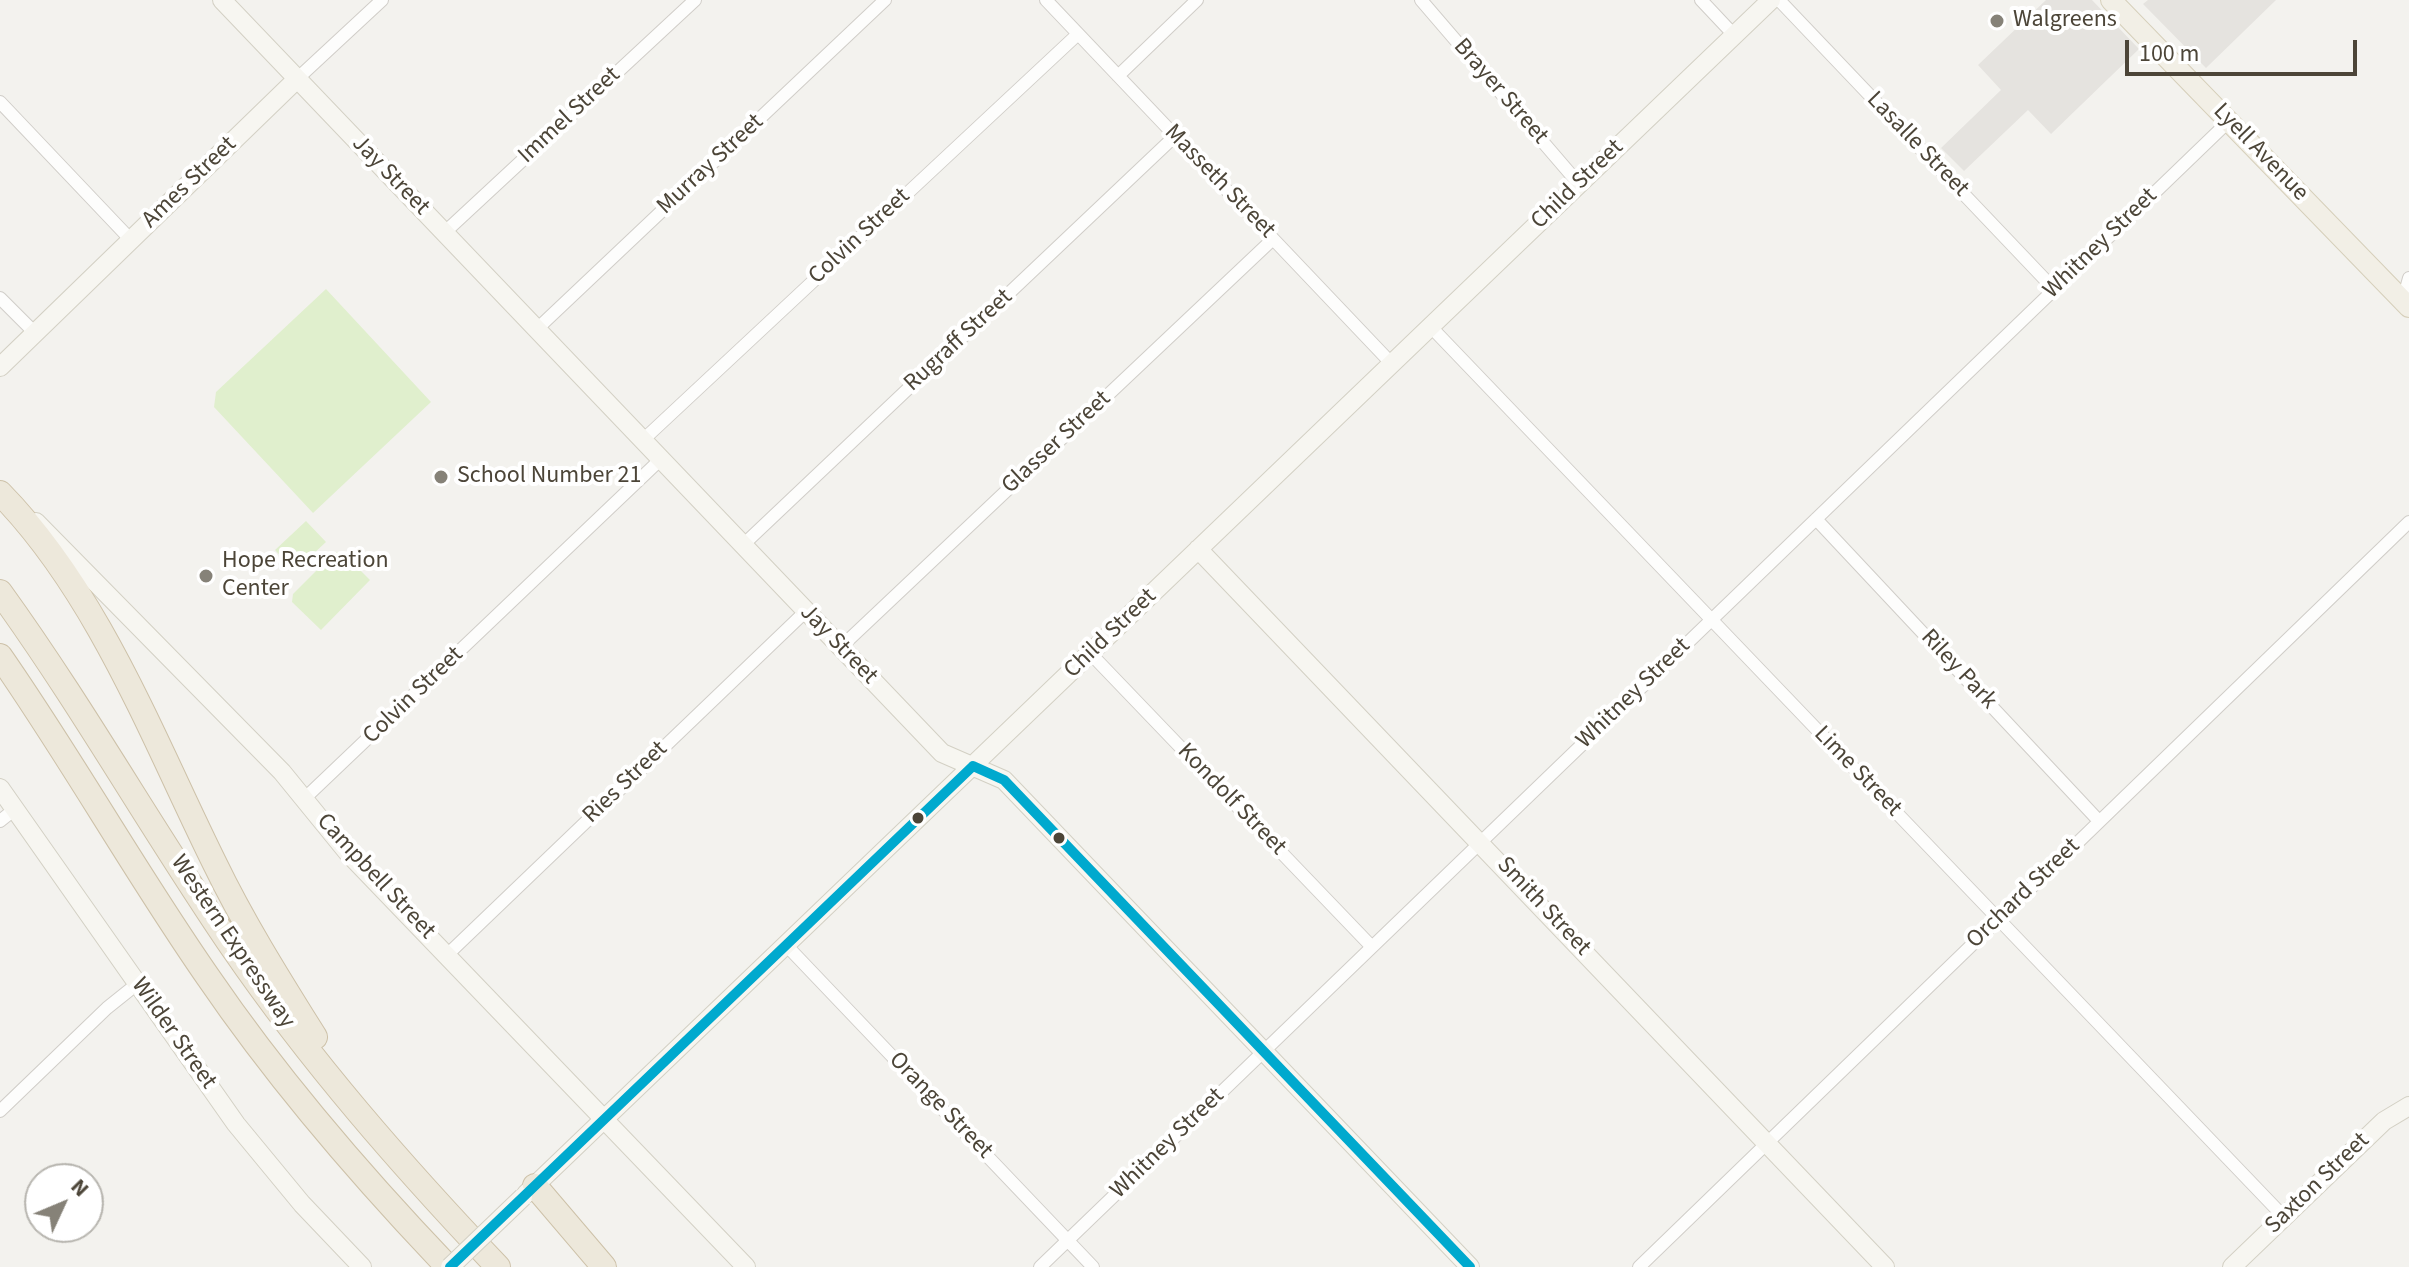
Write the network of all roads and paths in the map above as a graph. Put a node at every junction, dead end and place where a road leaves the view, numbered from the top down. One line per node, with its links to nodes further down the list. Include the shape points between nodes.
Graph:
1 (222, 0): 15 (street, Jay Street)
2 (382, 0): 15 (street, Ames Street)
3 (695, 0): 20 (street, Immel Street)
4 (885, 0): 28 (street, Murray Street)
5 (1046, 0): 12 (street, Masseth Street)
6 (1197, 0): 14 (street)
7 (1421, 0): 19 (street, Brayer Street)
8 (1701, 0): 13 (street)
9 (1771, 0): 13 (street, Child Street)
10 (1779, 0): 24 (street, Lasalle Street)
11 (2111, 0): 17 (main road, Lyell Avenue)
12 (1078, 34): 14 (street, Masseth Street); 32 (street, Colvin Street)
13 (1734, 35): 19 (street, Child Street)
14 (1118, 76): 18 (street, Masseth Street)
15 (297, 79): 20 (street, Jay Street); 22 (street, Ames Street)
16 (0, 102): 22 (street)
17 (2229, 121): 24 (street, Whitney Street); 26 (main road, Lyell Avenue)
18 (1175, 136): 21 (street, Masseth Street); 37 (street, Rugraff Street)
19 (1579, 184): 27 (street, Child Street)
20 (444, 233): 28 (street, Jay Street)
21 (1273, 239): 30 (street, Masseth Street); 42 (street, Glasser Street)
22 (131, 240): 29 (street, Ames Street)
23 (2409, 278): 26 (street)
24 (2054, 289): 35 (street, Whitney Street)
25 (0, 298): 29 (street)
26 (2406, 304)
27 (1431, 327): 30 (street, Child Street); 41 (street, Lime Street)
28 (537, 329): 32 (street, Jay Street)
29 (35, 333): 31 (street, Ames Street)
30 (1392, 364): 38 (street, Child Street)
31 (0, 367)
32 (643, 440): 33 (street, Jay Street)
33 (661, 459): 37 (street, Jay Street); 47 (street, Colvin Street)
34 (0, 492): 47 (street, Campbell Street, via 65,550); 61 (highway, via 46,546 87,609 234,900)
35 (1816, 519): 41 (street, Whitney Street); 49 (street, Riley Park)
36 (2409, 522): 49 (street, Orchard Street)
37 (743, 545): 40 (street, Jay Street)
38 (1198, 549): 43 (street, Child Street); 50 (street, Smith Street)
39 (0, 592): 61 (highway, Western Expressway, via 248,970)
40 (806, 611): 42 (street, Jay Street); 54 (street, Ries Street)
41 (1712, 620): 50 (street, Whitney Street); 51 (street, Lime Street)
42 (841, 647): 45 (street, Jay Street, via 942,753)
43 (1090, 653): 45 (street, Child Street); 53 (street, Kondolf Street)
44 (0, 656): 66 (highway, Western Expressway, via 249,1035 338,1146)
45 (973, 766): 52 (street, Child Street); 56 (street, Jay Street, via 1004,780)
46 (0, 788): 48 (street, Wilder Street)
47 (304, 799): 54 (street, Campbell Street, via 348,853)
48 (7, 815): 55 (street, Wilder Street)
49 (2099, 821): 51 (street, Orchard Street)
50 (1481, 842): 53 (street, Whitney Street); 60 (street, Smith Street)
51 (1998, 919): 60 (street, Orchard Street); 63 (street, Lime Street)
52 (786, 945): 59 (street, Child Street); 64 (street, Orange Street)
53 (1372, 947): 56 (street, Whitney Street)
54 (447, 955): 59 (street, Campbell Street)
55 (137, 984): 58 (street); 65 (street, Wilder Street, via 253,1146)
56 (1264, 1051): 64 (street, Whitney Street); 72 (street, Jay Street)
57 (2409, 1106): 63 (street, Saxton Street, via 2384,1121)
58 (0, 1111)
59 (604, 1119): 62 (street, Child Street); 69 (street, Campbell Street)
60 (1767, 1143): 73 (street, Orchard Street); 74 (street, Smith Street)
61 (386, 1146): 67 (highway, Western Expressway)
62 (529, 1192): 66 (street, Child Street, bridge); 68 (highway)
63 (2284, 1217): 75 (street, Saxton Street)
64 (1068, 1240): 70 (street, Whitney Street); 71 (street, Orange Street)
65 (362, 1267)
66 (449, 1267)
67 (498, 1267)
68 (604, 1267)
69 (746, 1267)
70 (1040, 1267)
71 (1093, 1267)
72 (1470, 1267)
73 (1639, 1267)
74 (1885, 1267)
75 (2232, 1267)

